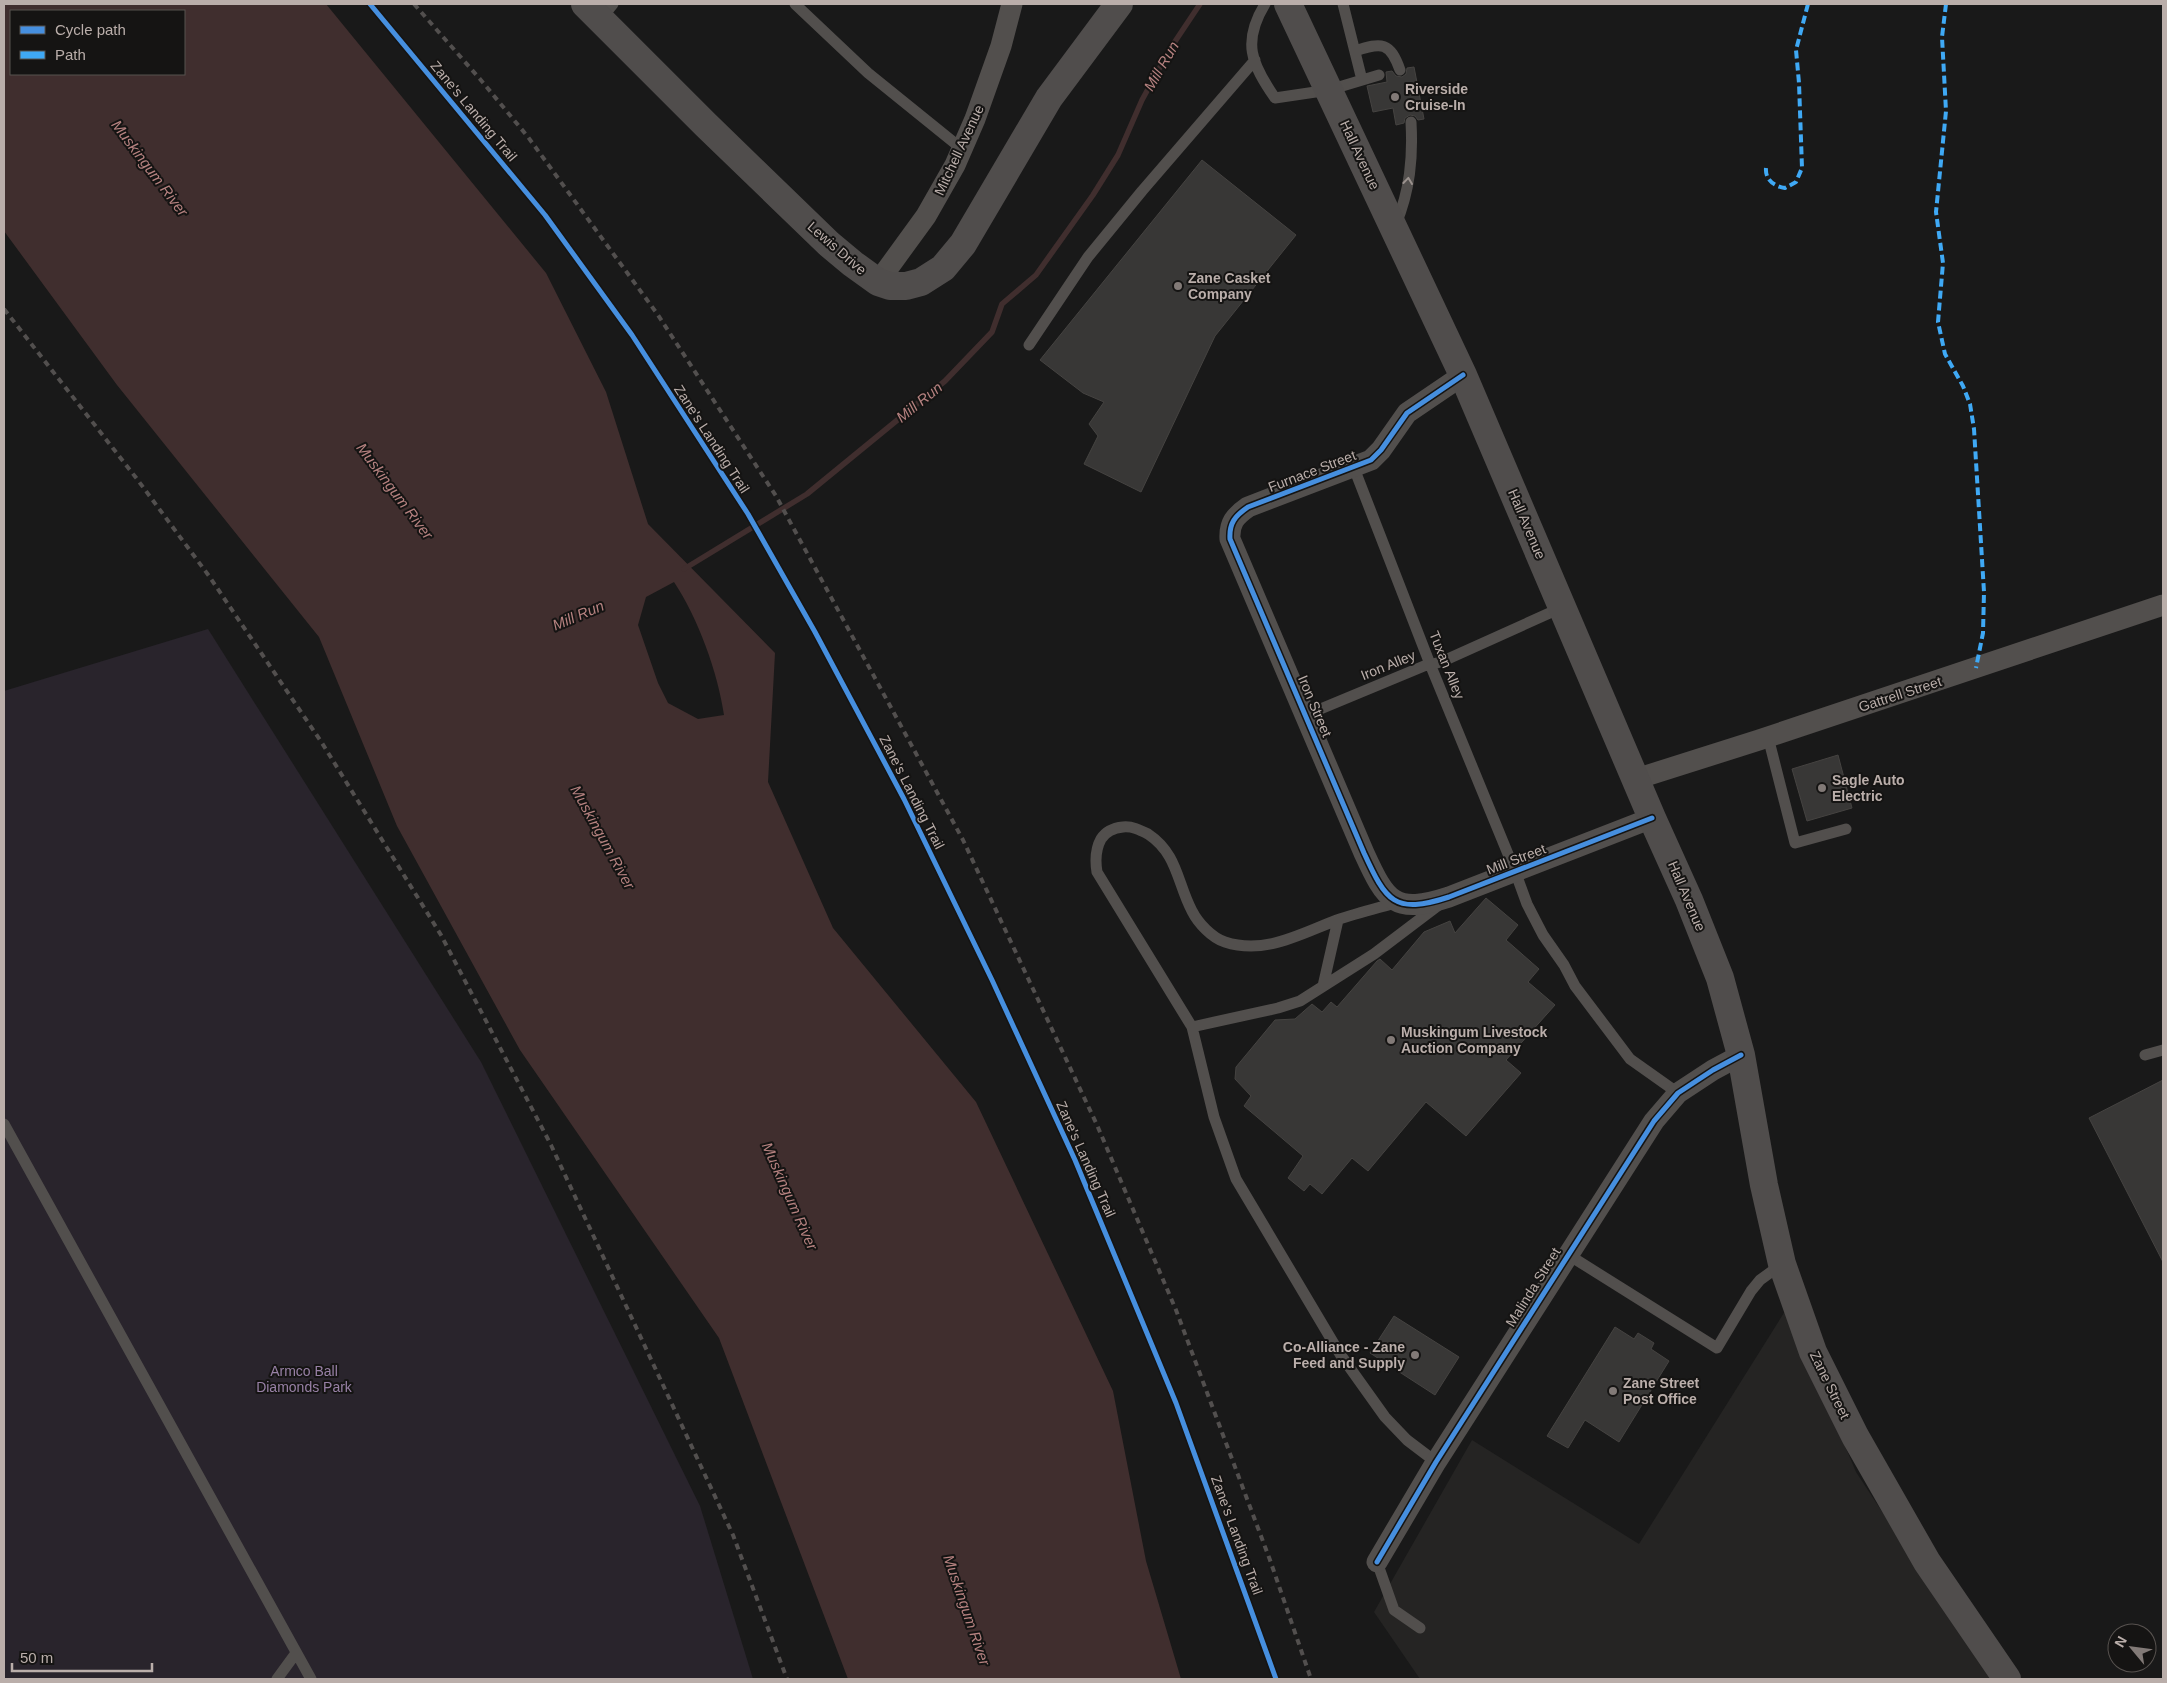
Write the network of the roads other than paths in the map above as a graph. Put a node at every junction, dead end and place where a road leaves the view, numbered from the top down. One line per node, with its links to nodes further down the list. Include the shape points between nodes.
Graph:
1 (795, 4): 15 (lane, via 868,73)
2 (1012, 4): 15 (street, Mitchell Avenue, via 1002,46)
3 (1119, 4): 17 (main road, Lewis Drive, via 1049,98 963,244 943,268 921,282 906,286)
4 (1265, 4): 9 (lane, via 1253,29 1250,46)
5 (1288, 4): 13 (main road, Hall Avenue)
6 (1343, 4): 8 (lane)
7 (599, 9): 17 (main road, Lewis Drive, via 712,132 829,244)
8 (1355, 51): 10 (lane, via 1368,46 1384,46 1394,52); 12 (lane)
9 (1255, 60): 13 (lane, via 1275,98); 18 (lane, via 1088,257)
10 (1400, 70)
11 (1379, 75): 12 (lane)
12 (1362, 80): 13 (lane)
13 (1329, 90): 16 (main road, Hall Avenue)
14 (1411, 122): 16 (lane, one-way to 14, via 1406,199 1409,181)
15 (962, 149): 17 (street, Mitchell Avenue, via 926,216)
16 (1394, 228): 19 (main road, Hall Avenue)
17 (878, 282)
18 (1029, 345)
19 (1463, 376): 20 (street, Furnace Street, via 1408,413 1381,450 1371,460); 23 (main road, Hall Avenue)
20 (1354, 468): 21 (street, Furnace Street, via 1248,507); 24 (lane, Tuxan Alley)
21 (1232, 522): 25 (street, Iron Street, via 1230,539)
22 (2163, 606): 26 (street, Gattrell Street)
23 (1562, 607): 24 (lane, Iron Alley); 27 (main road, Hall Avenue)
24 (1430, 664): 25 (lane, Iron Alley); 30 (lane, Tuxan Alley)
25 (1306, 715): 32 (street, Iron Street, via 1379,885)
26 (1768, 737): 27 (street, Gattrell Street); 29 (lane, via 1795,843)
27 (1636, 779): 28 (main road, Hall Avenue)
28 (1652, 818): 30 (street, Mill Street); 37 (main road, Hall Avenue, via 1720,978)
29 (1846, 829)
30 (1516, 871): 31 (street, Mill Street); 39 (lane, Tuxan Alley, via 1539,928 1574,986 1630,1059)
31 (1449, 897): 32 (street, Mill Street, via 1420,905 1405,905); 34 (lane, via 1374,954)
32 (1393, 899): 33 (lane)
33 (1338, 920): 34 (lane); 35 (lane, via 1274,944 1256,947 1223,942 1211,934 1192,912 1167,852 1155,839 1141,830 1127,827 1105,833 1095,858 1097,872)
34 (1323, 986): 35 (lane, via 1300,1001 1278,1008)
35 (1192, 1027): 43 (lane, via 1214,1117 1236,1178 1340,1354 1385,1418)
36 (2163, 1050): 38 (lane)
37 (1741, 1055): 39 (street, Malinda Street); 42 (main road, Zane Street)
38 (2145, 1055)
39 (1678, 1093): 41 (street, Malinda Street, via 1654,1121)
40 (4, 1124): 46 (lane)
41 (1567, 1254): 42 (lane, via 1717,1348 1751,1291); 43 (street, Malinda Street)
42 (1782, 1264): 49 (main road, Zane Street, via 1814,1352 1855,1436 1927,1562)
43 (1436, 1462): 44 (street, Malinda Street)
44 (1377, 1562): 45 (lane, via 1394,1610)
45 (1420, 1628)
46 (296, 1653): 47 (lane); 48 (lane)
47 (277, 1679)
48 (311, 1679)
49 (2007, 1679)

